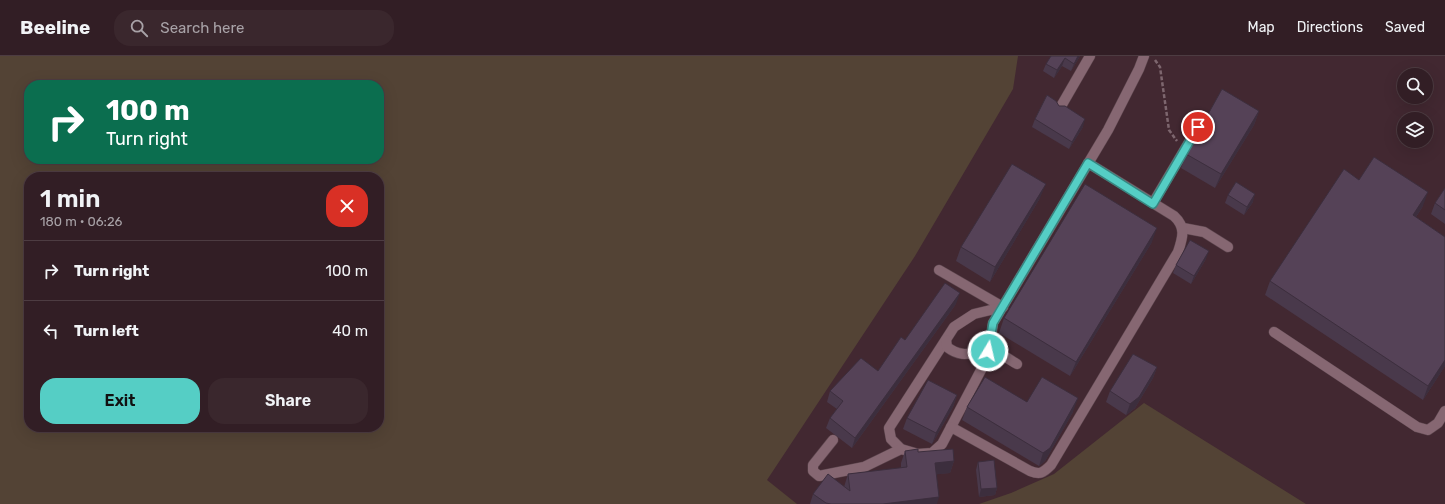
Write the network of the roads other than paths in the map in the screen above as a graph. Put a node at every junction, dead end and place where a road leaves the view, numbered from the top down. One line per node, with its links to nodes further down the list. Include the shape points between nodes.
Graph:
1 (1090, 56): 3 (lane)
2 (1144, 56): 5 (lane, via 1108,130)
3 (1060, 108)
4 (1198, 127): 6 (lane)
5 (1088, 163): 6 (lane); 10 (lane)
6 (1153, 204): 7 (lane, via 1174,216)
7 (1183, 228): 8 (lane, via 1204,232); 16 (lane, via 1183,238 1178,252 1051,465 1043,473 1030,471)
8 (1228, 247)
9 (939, 270): 10 (lane)
10 (1003, 307): 12 (lane, via 974,314 954,327); 13 (lane, via 993,323)
11 (1274, 332): 15 (lane, via 1417,427 1428,430 1438,423)
12 (946, 340): 13 (lane, via 947,347 956,354); 18 (lane, via 889,428 891,439)
13 (988, 351): 14 (lane, via 999,353); 16 (lane, via 981,370)
14 (1017, 364)
15 (1445, 411)
16 (951, 427): 18 (lane, via 942,444 932,452 918,454)
17 (833, 440): 18 (lane, via 813,465 813,471 819,476 864,467)
18 (901, 449)

